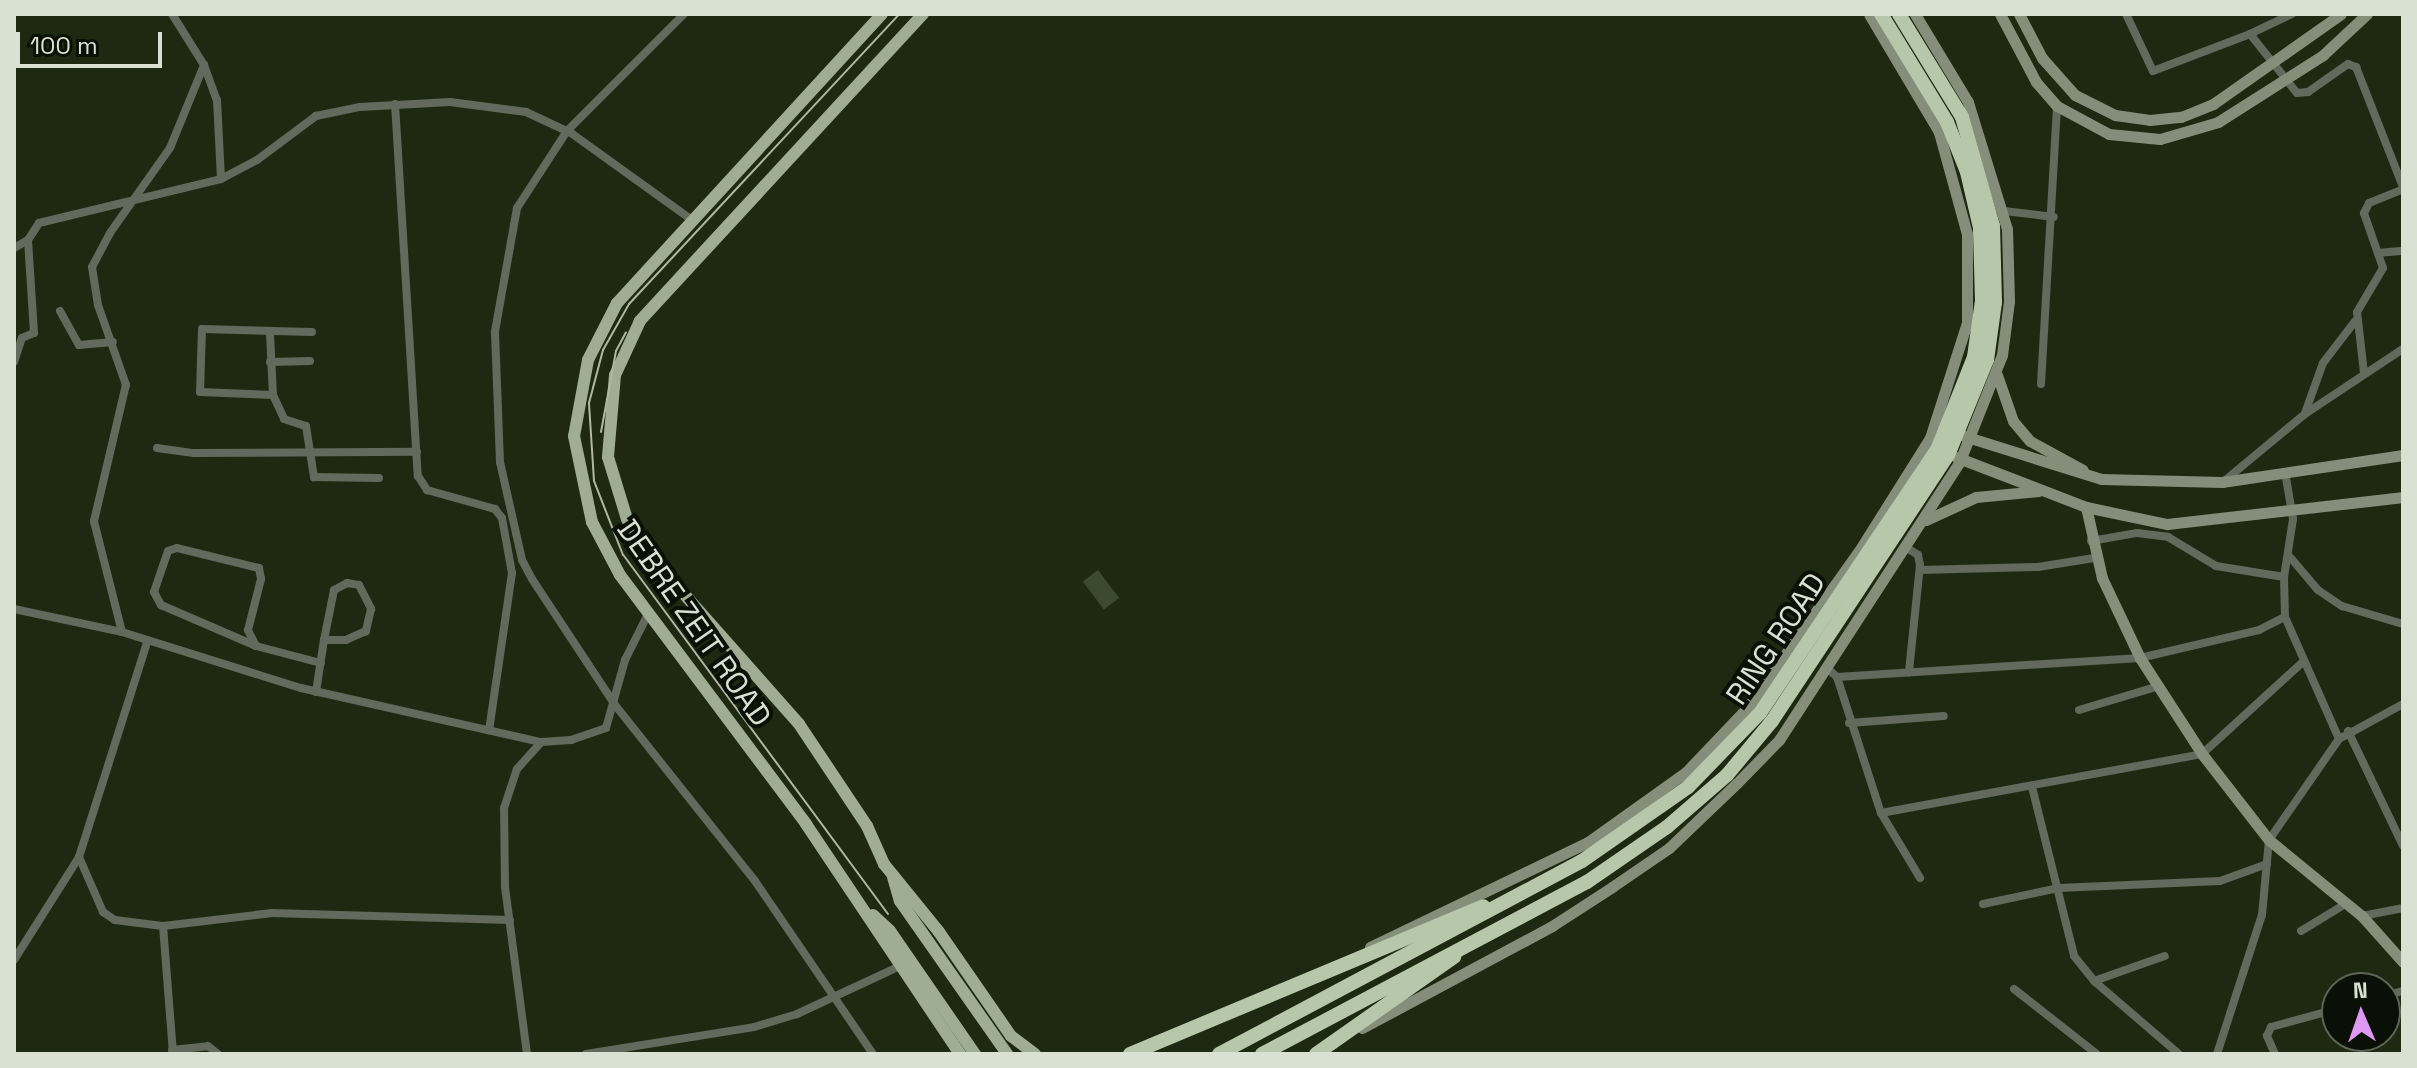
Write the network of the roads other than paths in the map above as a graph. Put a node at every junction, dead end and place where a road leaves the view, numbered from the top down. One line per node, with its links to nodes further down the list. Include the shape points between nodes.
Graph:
1 (172, 14): 18 (street)
2 (684, 14): 23 (street)
3 (882, 14): 29 (main road, DEBRE ZEIT ROAD)
4 (923, 14): 106 (main road, DEBRE ZEIT ROAD, via 640,321 615,375 608,429 615,490 633,531 657,566 799,724 867,826)
5 (1869, 14): 122 (street, via 1939,132 1967,234 1967,323 1930,438 1859,551 1748,707 1686,772 1588,842)
6 (1881, 14): 48 (highway, RING ROAD, via 1947,122 1967,172 1980,228 1979,328)
7 (1899, 14): 48 (highway, RING ROAD, via 1962,117 1993,226 1992,330 1977,395)
8 (1915, 14): 27 (street, via 1968,102)
9 (2000, 14): 22 (street, via 2036,82)
10 (2019, 14): 19 (street, via 2062,83 2100,109 2135,119 2198,112)
11 (2126, 14): 17 (street, via 2153,71)
12 (2267, 14): 16 (street)
13 (2292, 14): 16 (street)
14 (2341, 14): 19 (street)
15 (2367, 14): 20 (street, via 2338,43)
16 (2271, 24): 17 (street)
17 (2250, 34): 19 (street)
18 (204, 65): 24 (street, via 217,100); 26 (street, via 170,148)
19 (2274, 66): 20 (street)
20 (2285, 80): 22 (street, via 2218,122 2160,139 2109,134); 25 (street, via 2304,93 2348,64 2356,67)
21 (395, 104): 23 (street, via 496,105); 24 (street, via 316,116); 50 (street)
22 (2057, 106): 28 (street)
23 (567, 131): 29 (street); 69 (street, via 517,208 495,332 500,462)
24 (221, 179): 26 (street)
25 (2403, 188): 33 (street, via 2365,208)
26 (131, 204): 30 (street, via 46,220); 38 (street, via 92,267 98,305)
27 (2004, 211): 28 (street); 44 (street, via 2009,301)
28 (2054, 217): 45 (street)
29 (692, 220): 74 (main road, DEBRE ZEIT ROAD, via 628,289 602,326 576,405 579,479 592,522)
30 (28, 240): 31 (street); 41 (street, via 35,329 22,338)
31 (14, 248)
32 (2403, 251): 33 (street)
33 (2378, 253): 35 (street, via 2382,277 2360,305)
34 (60, 311): 38 (street, via 83,348)
35 (2356, 320): 43 (street); 47 (street, via 2323,363)
36 (312, 332): 37 (street)
37 (270, 334): 42 (street); 46 (street, via 202,329 199,390)
38 (113, 342): 77 (street, via 126,396 94,521)
39 (2403, 349): 43 (street)
40 (310, 361): 42 (street)
41 (14, 362)
42 (270, 362): 46 (street)
43 (2364, 373): 47 (street)
44 (1997, 375): 48 (street); 56 (street, via 2013,421 2030,441)
45 (2041, 384)
46 (273, 395): 51 (street, via 284,419 306,426)
47 (2305, 414): 57 (street)
48 (1958, 434): 52 (highway, RING ROAD); 52 (street); 56 (street)
49 (157, 448): 51 (street)
50 (417, 452): 51 (street); 71 (street, via 418,476 427,490 495,509 502,518)
51 (307, 453): 55 (street, via 310,473 321,480)
52 (1949, 455): 58 (street); 62 (street); 108 (highway, RING ROAD, via 1760,713 1716,762 1629,832); 117 (highway, RING ROAD, via 1772,721 1727,775 1615,865)
53 (2403, 455): 54 (street)
54 (2285, 472): 57 (street); 61 (street)
55 (379, 478)
56 (2101, 479): 57 (street)
57 (2222, 482)
58 (2044, 491): 60 (street); 62 (street, via 1976,497)
59 (2403, 497): 61 (street)
60 (2086, 507): 63 (street); 65 (street)
61 (2292, 512): 63 (street); 67 (street)
62 (1925, 520): 66 (street)
63 (2167, 524): 64 (street)
64 (2168, 537): 65 (street, via 2137,533); 72 (street, via 2216,566)
65 (2091, 541): 68 (street)
66 (1907, 548): 70 (street, via 1918,555); 84 (street)
67 (2290, 557): 72 (street); 76 (street, via 2318,590 2342,606)
68 (2094, 558): 70 (street, via 2038,567); 81 (street)
69 (522, 560): 71 (street); 90 (street)
70 (1920, 570): 85 (street)
71 (512, 573): 94 (street)
72 (2284, 577): 75 (street)
73 (14, 609): 77 (street)
74 (648, 614): 90 (street, via 625,660); 113 (main road, DEBRE ZEIT ROAD)
75 (2285, 617): 81 (street, via 2259,630); 82 (street)
76 (2403, 624)
77 (122, 632): 79 (street)
78 (324, 640): 78 (street, via 334,590 347,583 359,585 371,609 366,631 358,638); 83 (street)
79 (147, 642): 88 (street); 104 (street)
80 (256, 646): 80 (street, via 156,600 162,558 168,551 177,548 259,568 248,630); 83 (street)
81 (2140, 658): 85 (street); 87 (street)
82 (2304, 661): 96 (street); 98 (street)
83 (321, 663): 88 (street)
84 (1827, 668): 86 (street); 128 (street, via 1779,740 1669,848 1552,926)
85 (1909, 672): 86 (street)
86 (1837, 677): 93 (street)
87 (2159, 686): 91 (street); 98 (street)
88 (316, 692): 94 (street)
89 (2403, 704): 95 (street)
90 (615, 705): 97 (street, via 602,731); 126 (street, via 678,777)
91 (2079, 710)
92 (1944, 716): 93 (street)
93 (1849, 723): 100 (street)
94 (489, 730): 97 (street)
95 (2348, 731): 96 (street); 101 (street)
96 (2339, 739): 102 (street)
97 (541, 742): 115 (street, via 517,769 506,798 504,861)
98 (2202, 754): 99 (street); 102 (street)
99 (2032, 787): 100 (street); 109 (street)
100 (1881, 813): 107 (street)
101 (2400, 828): 103 (street)
102 (2269, 840): 105 (street); 110 (street)
103 (2403, 846)
104 (79, 857): 116 (street, via 107,917); 120 (street)
105 (2267, 864): 109 (street, via 2220,881); 144 (street, via 2262,915)
106 (892, 874): 136 (main road, via 900,901); 137 (main road, via 1011,1036)
107 (1920, 878)
108 (1535, 886): 122 (highway, via 1397,945); 139 (highway, RING ROAD)
109 (2059, 888): 111 (street); 124 (street, via 2074,956)
110 (2347, 903): 114 (street); 118 (street)
111 (1983, 904)
112 (2403, 908): 114 (street)
113 (864, 909): 123 (main road); 135 (main road, via 890,931)
114 (2362, 916): 121 (street)
115 (510, 920): 116 (street, via 272,913); 131 (street)
116 (163, 926): 129 (street)
117 (1497, 927): 128 (highway); 140 (highway, RING ROAD)
118 (2301, 931)
119 (2165, 956): 124 (street)
120 (14, 960)
121 (2403, 962)
122 (1339, 963): 138 (highway)
123 (900, 966): 126 (street); 134 (main road)
124 (2094, 981): 143 (street)
125 (2014, 989): 142 (street)
126 (835, 993): 132 (street, via 797,1014 754,1027); 133 (street)
127 (2321, 1014): 145 (street, via 2266,1030)
128 (1342, 1038): 141 (highway)
129 (172, 1052): 130 (street, via 208,1046)
130 (218, 1054)
131 (527, 1054)
132 (586, 1054)
133 (873, 1054)
134 (960, 1054)
135 (975, 1054)
136 (1007, 1054)
137 (1035, 1054)
138 (1130, 1054)
139 (1219, 1054)
140 (1262, 1054)
141 (1316, 1054)
142 (2097, 1054)
143 (2179, 1054)
144 (2217, 1054)
145 (2275, 1054)

